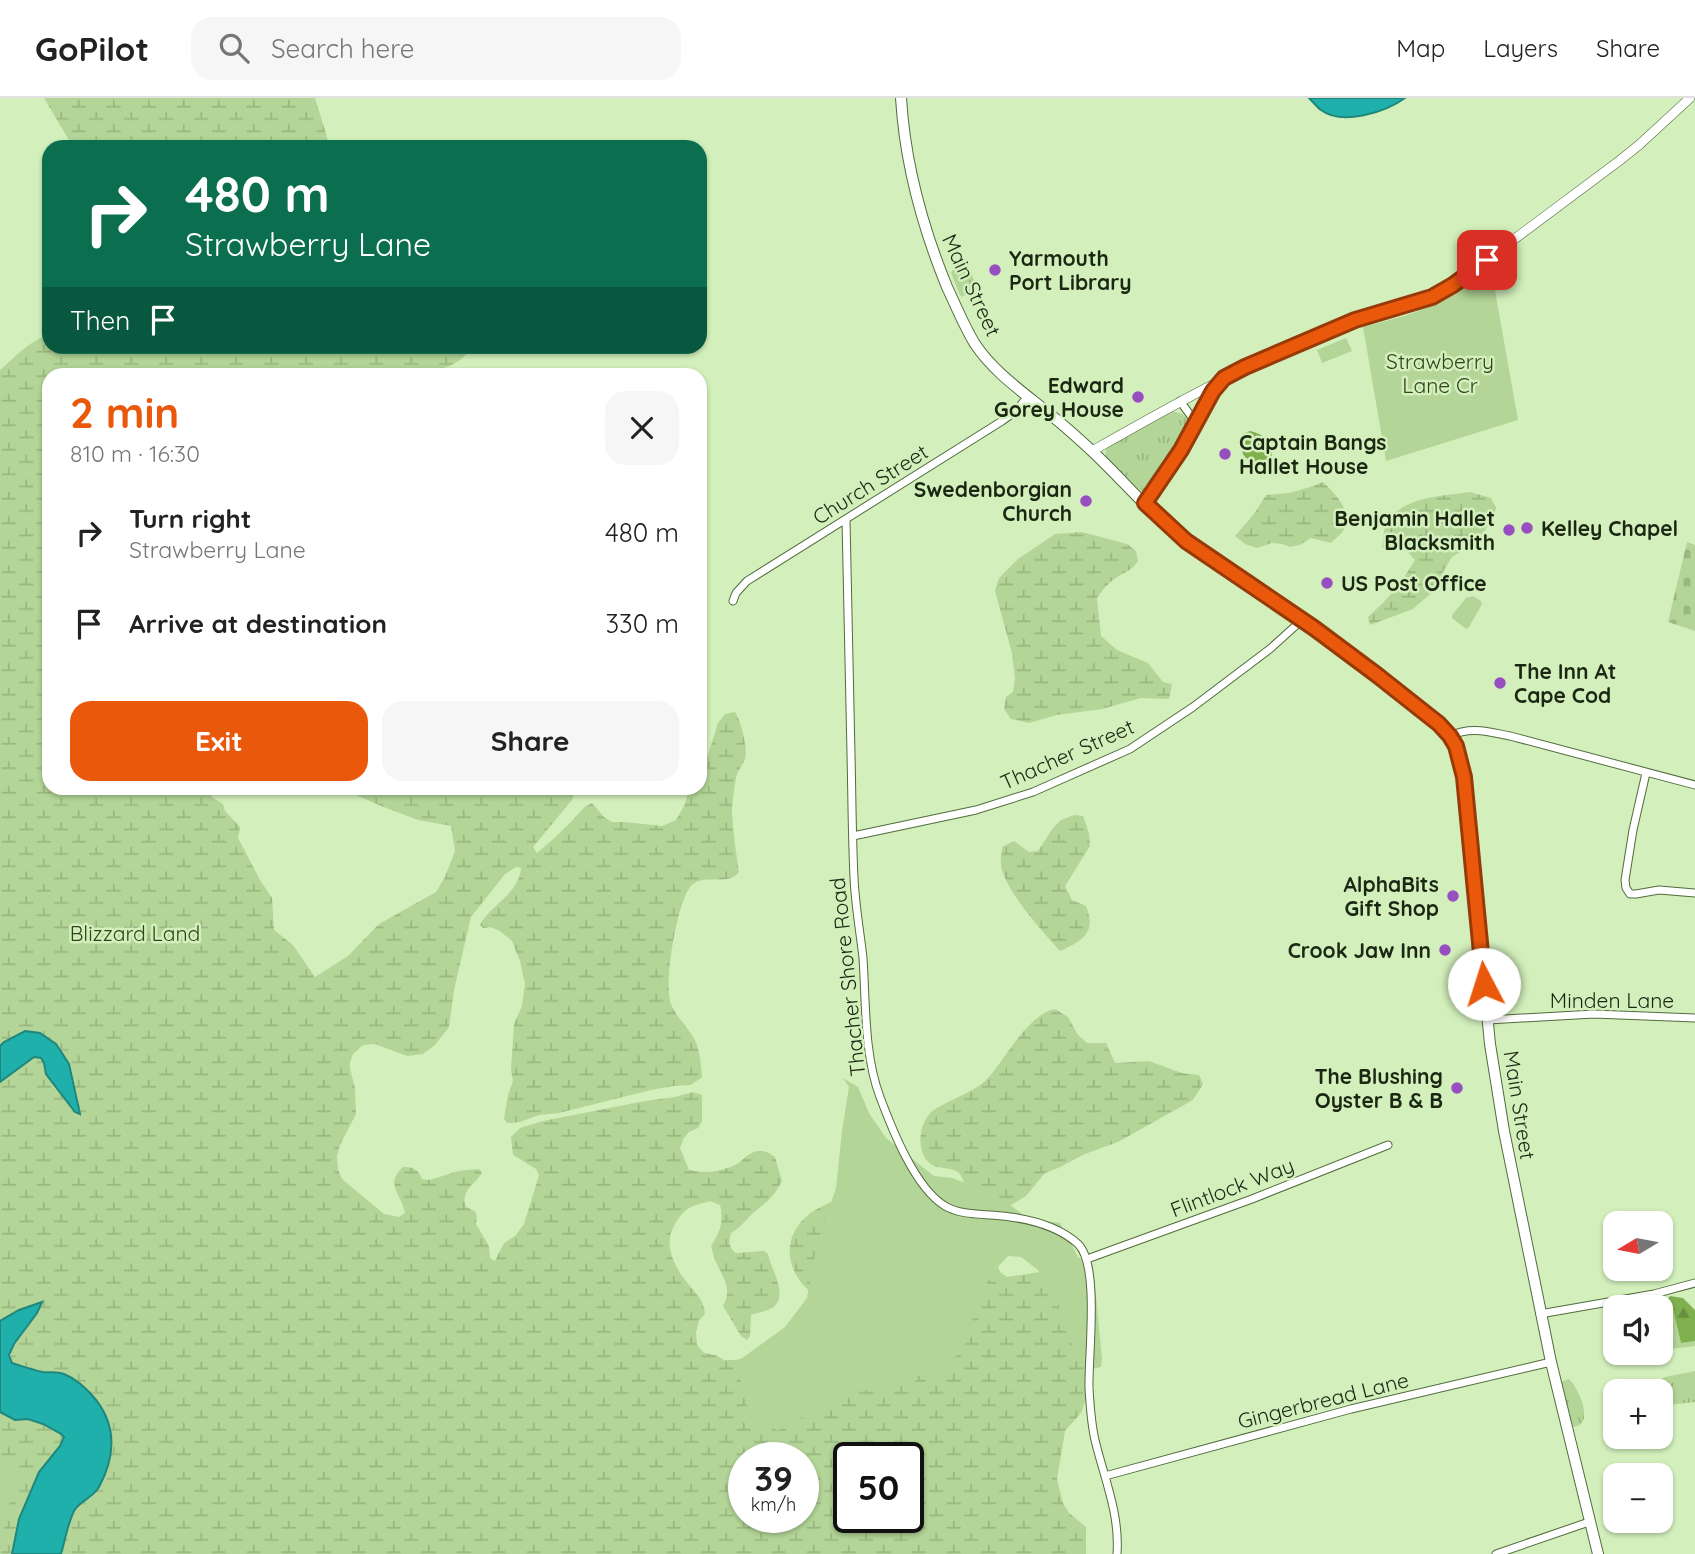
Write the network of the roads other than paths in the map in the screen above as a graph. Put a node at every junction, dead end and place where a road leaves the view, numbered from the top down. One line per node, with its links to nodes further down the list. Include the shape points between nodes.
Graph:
1 (901, 98): 4 (main road, Main Street, via 905,146 919,209 950,293 981,352)
2 (1690, 98): 3 (street, via 1629,153 1439,294 1355,320)
3 (1224, 378): 5 (street); 6 (street)
4 (1028, 396): 7 (main road, Main Street); 9 (street, Church Street, via 1002,421)
5 (1180, 401): 6 (street); 7 (street)
6 (1196, 423): 8 (street)
7 (1092, 451): 8 (main road, Main Street)
8 (1145, 503): 11 (main road, Main Street, via 1186,541)
9 (846, 520): 10 (street, Church Street, via 747,581); 15 (street, Thacher Shore Road)
10 (733, 601)
11 (1302, 620): 12 (main road, Main Street, via 1418,706); 15 (street, Thacher Street, via 1193,707 1130,749 1033,792 976,810)
12 (1450, 736): 13 (street, via 1482,730); 18 (main road, Main Street, via 1464,777)
13 (1646, 773): 14 (street); 16 (street, via 1626,888 1630,894 1659,890)
14 (1695, 785)
15 (853, 836): 20 (street, Thacher Shore Road, via 873,1072 911,1166 946,1207 1034,1221 1070,1238)
16 (1695, 894)
17 (1695, 1018): 18 (street, Minden Lane, via 1587,1014)
18 (1488, 1020): 22 (main road, Main Street, via 1494,1077)
19 (1388, 1145): 20 (street, Flintlock Way)
20 (1087, 1259): 24 (street, via 1089,1388)
21 (1695, 1283): 22 (street)
22 (1540, 1314): 23 (main road, Main Street)
23 (1550, 1362): 24 (street, Gingerbread Lane, via 1350,1409); 25 (main road, Main Street)
24 (1105, 1476): 26 (street, via 1117,1522)
25 (1590, 1522): 27 (street); 28 (main road, Main Street)
26 (1117, 1554)
27 (1496, 1554)
28 (1598, 1554)

